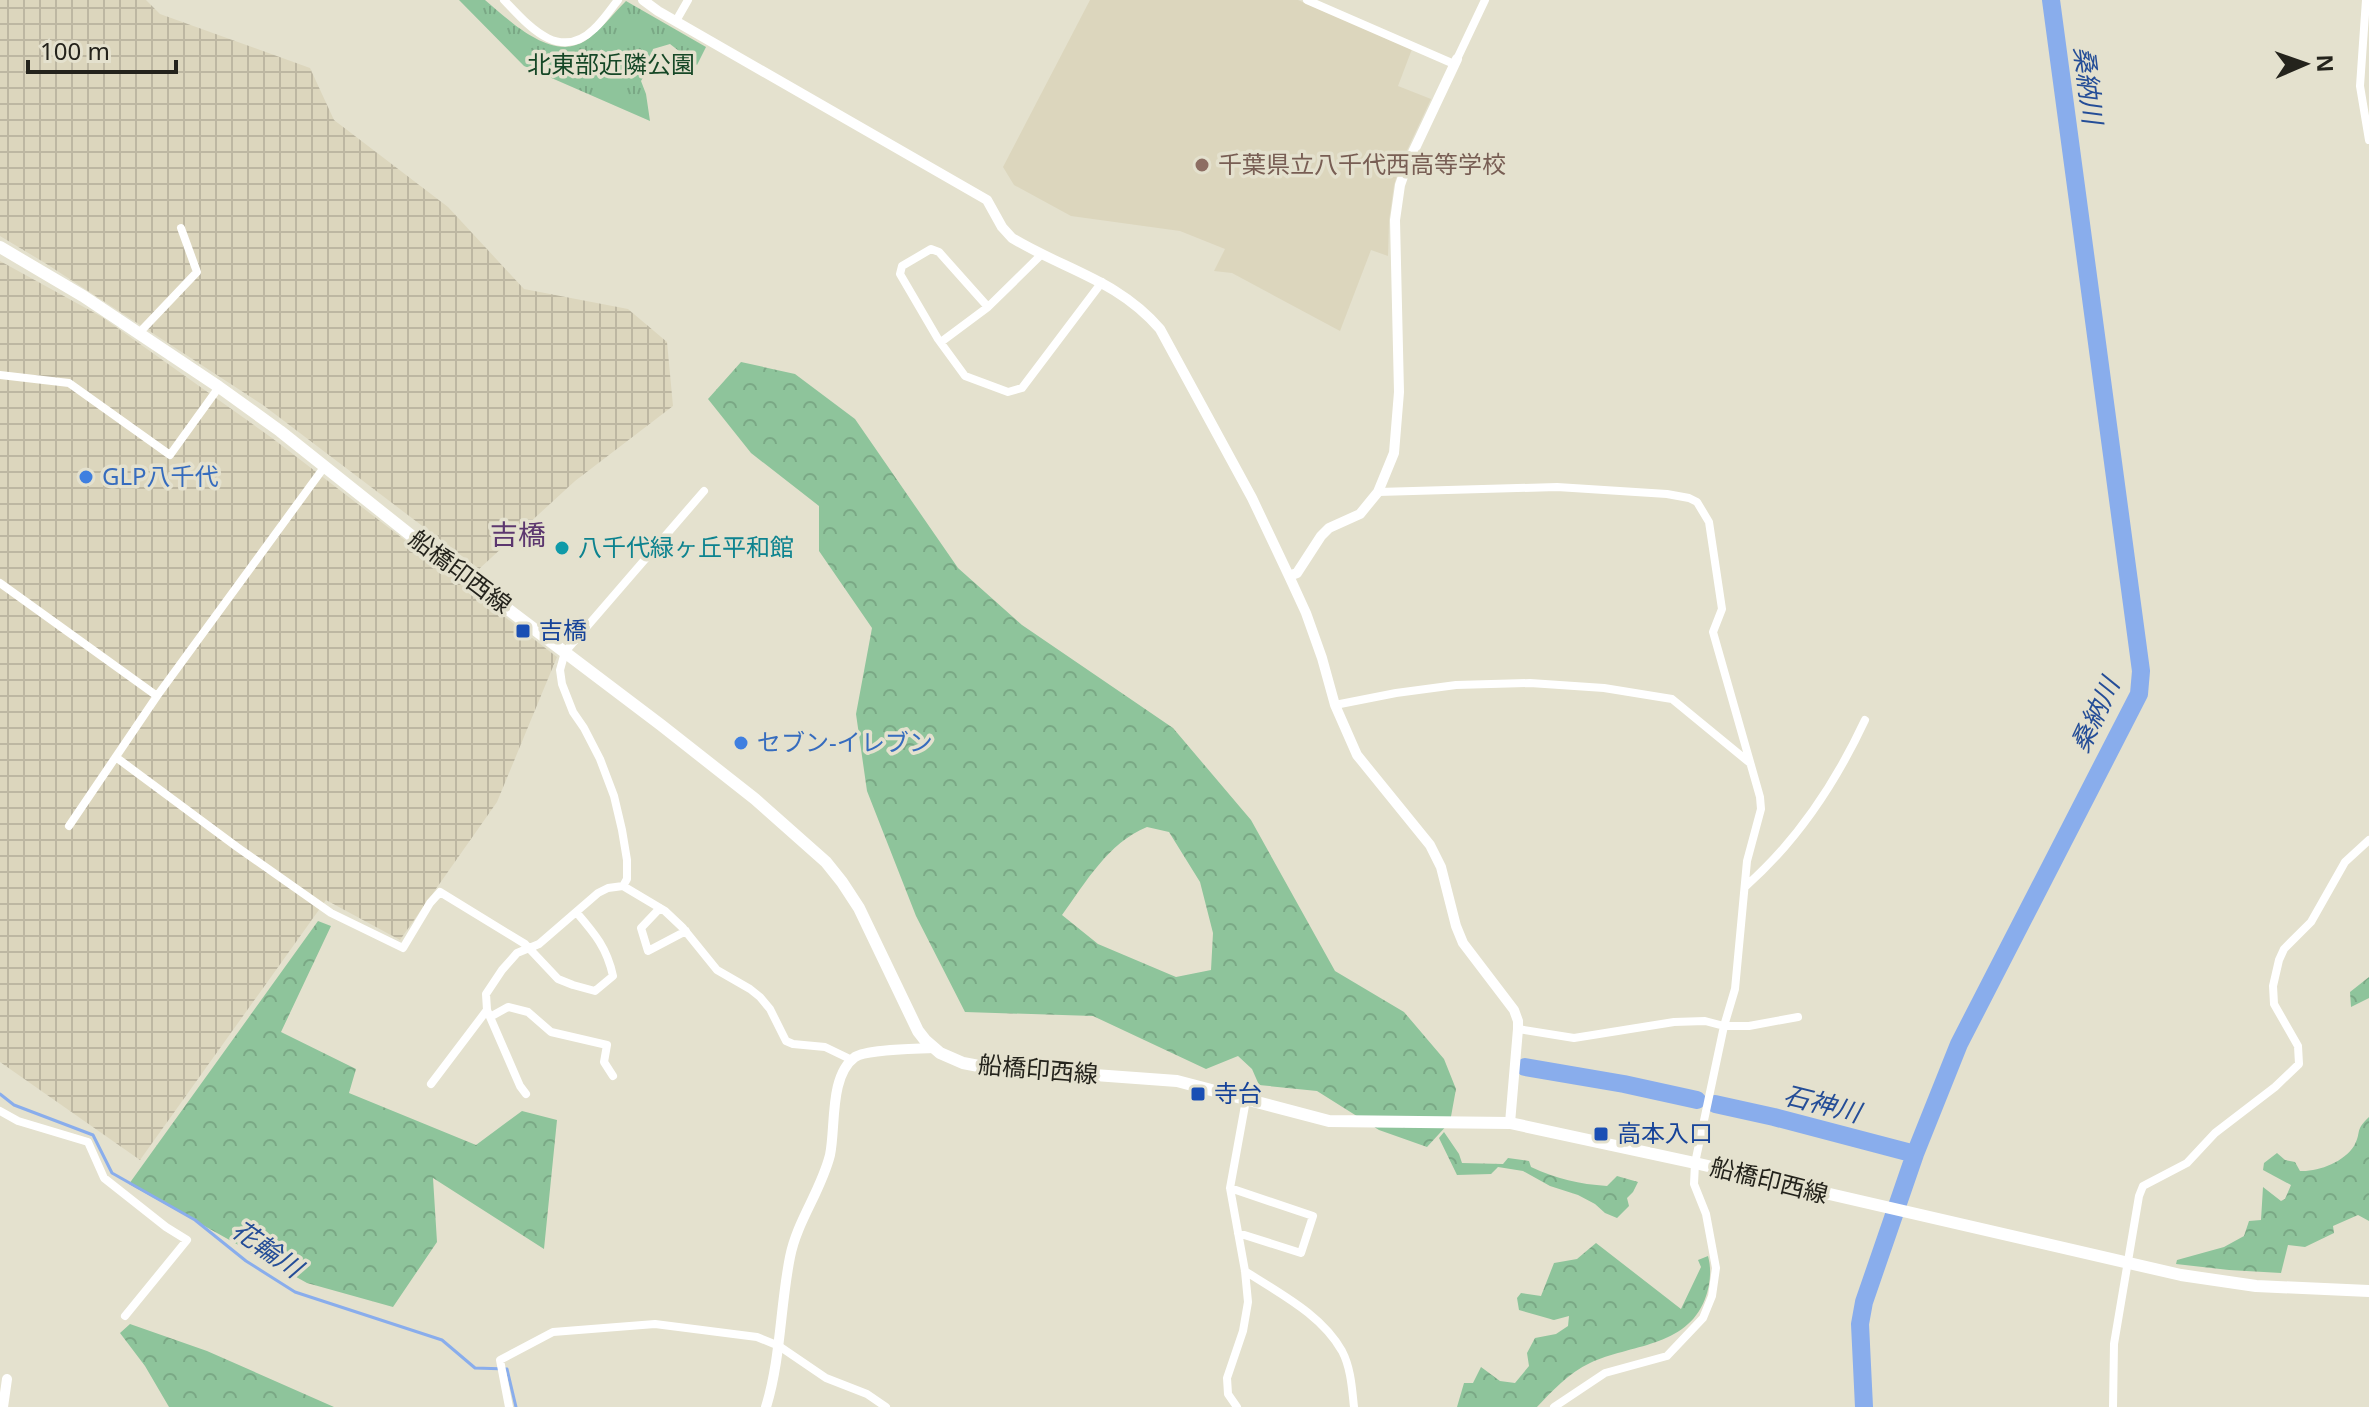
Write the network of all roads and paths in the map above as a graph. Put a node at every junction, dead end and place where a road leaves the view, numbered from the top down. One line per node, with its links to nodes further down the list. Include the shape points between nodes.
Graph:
1 (504, 0): 2 (street, via 538,34 567,42 592,31)
2 (618, 0)
3 (643, 0): 8 (street)
4 (688, 0): 8 (street)
5 (1307, 0): 9 (street)
6 (1485, 0): 9 (street)
7 (2366, 0): 10 (street, via 2360,86)
8 (676, 21): 13 (street, via 987,200 1012,238)
9 (1456, 61): 22 (street, via 1400,185 1395,220 1399,392 1394,453)
10 (2369, 140)
11 (181, 228): 16 (street, via 197,272)
12 (0, 247): 16 (main road, 船橋印西線)
13 (1042, 254): 14 (street); 15 (street)
14 (1102, 282): 17 (street, via 1022,388 1008,392 965,376); 23 (street, via 1147,313 1170,343)
15 (988, 307): 17 (street); 17 (street, via 939,252 931,249 902,266 900,274)
16 (139, 333): 19 (main road, 船橋印西線)
17 (941, 342)
18 (0, 375): 19 (street, via 69,383 170,455)
19 (219, 387): 20 (main road, 船橋印西線)
20 (325, 466): 25 (main road, 船橋印西線); 26 (street)
21 (704, 491): 25 (street)
22 (1378, 492): 23 (street, via 1360,514 1329,528 1297,573); 30 (street, via 1557,487 1667,494 1697,502 1709,522 1722,609 1713,632)
23 (1289, 576): 27 (street)
24 (0, 583): 26 (street)
25 (565, 652): 33 (street, via 562,684 614,796 627,860); 43 (main road, 船橋印西線, via 755,799 826,862 859,908 918,1031)
26 (157, 696): 29 (street)
27 (1335, 705): 30 (street, via 1456,685 1604,688 1672,699); 42 (street, via 1357,755 1430,845 1463,943 1514,1010)
28 (1865, 720): 34 (street, via 1850,753 1790,842)
29 (117, 758): 31 (street); 38 (street, via 331,913 375,936 403,948 440,892)
30 (1750, 763): 34 (street, via 1761,809)
31 (69, 826)
32 (2369, 840): 54 (street, via 2345,862 2311,922 2279,960 2274,1004 2298,1046 2299,1064 2187,1163 2143,1186)
33 (623, 886): 35 (street); 36 (street, via 598,893)
34 (1745, 887): 41 (street, via 1735,989)
35 (660, 908): 37 (street); 37 (street, via 641,928 648,951)
36 (577, 913): 38 (street); 38 (street, via 610,961 613,976 595,991 558,979)
37 (686, 931): 44 (street, via 717,970 760,997 786,1041 825,1047)
38 (530, 948): 39 (street, via 517,953 486,994)
39 (489, 1014): 45 (street, via 508,1007 528,1012 551,1032 607,1045 604,1062); 46 (street); 47 (street)
40 (1798, 1017): 41 (street)
41 (1724, 1026): 42 (street, via 1674,1022 1574,1038); 51 (street)
42 (1518, 1029): 50 (street)
43 (933, 1048): 44 (street, via 869,1052); 48 (main road, 船橋印西線, via 984,1067 1154,1078)
44 (852, 1060): 58 (street, via 838,1088 827,1164 795,1236)
45 (613, 1076)
46 (431, 1084)
47 (526, 1094)
48 (1246, 1100): 50 (main road, 船橋印西線, via 1329,1121); 52 (street)
49 (0, 1111): 57 (street, via 88,1142 104,1178 187,1240)
50 (1510, 1123): 51 (main road, 船橋印西線)
51 (1695, 1163): 54 (main road, 船橋印西線); 66 (street, via 1694,1184 1706,1214 1716,1268 1703,1318 1667,1356 1605,1373)
52 (1230, 1188): 53 (street); 53 (street, via 1313,1216 1301,1253)
53 (1238, 1233): 55 (street)
54 (2128, 1262): 56 (main road, 船橋印西線, via 2240,1284); 67 (street, via 2114,1344)
55 (1245, 1271): 64 (street, via 1248,1302 1227,1378 1228,1394); 65 (street, via 1321,1323 1343,1353)
56 (2369, 1291)
57 (125, 1316)
58 (779, 1346): 61 (street, via 757,1337 655,1324 553,1332 500,1360); 62 (street); 63 (street, via 826,1378)
59 (7, 1379): 60 (street)
60 (3, 1407)
61 (509, 1407)
62 (766, 1407)
63 (886, 1407)
64 (1237, 1407)
65 (1354, 1407)
66 (1554, 1407)
67 (2113, 1407)

